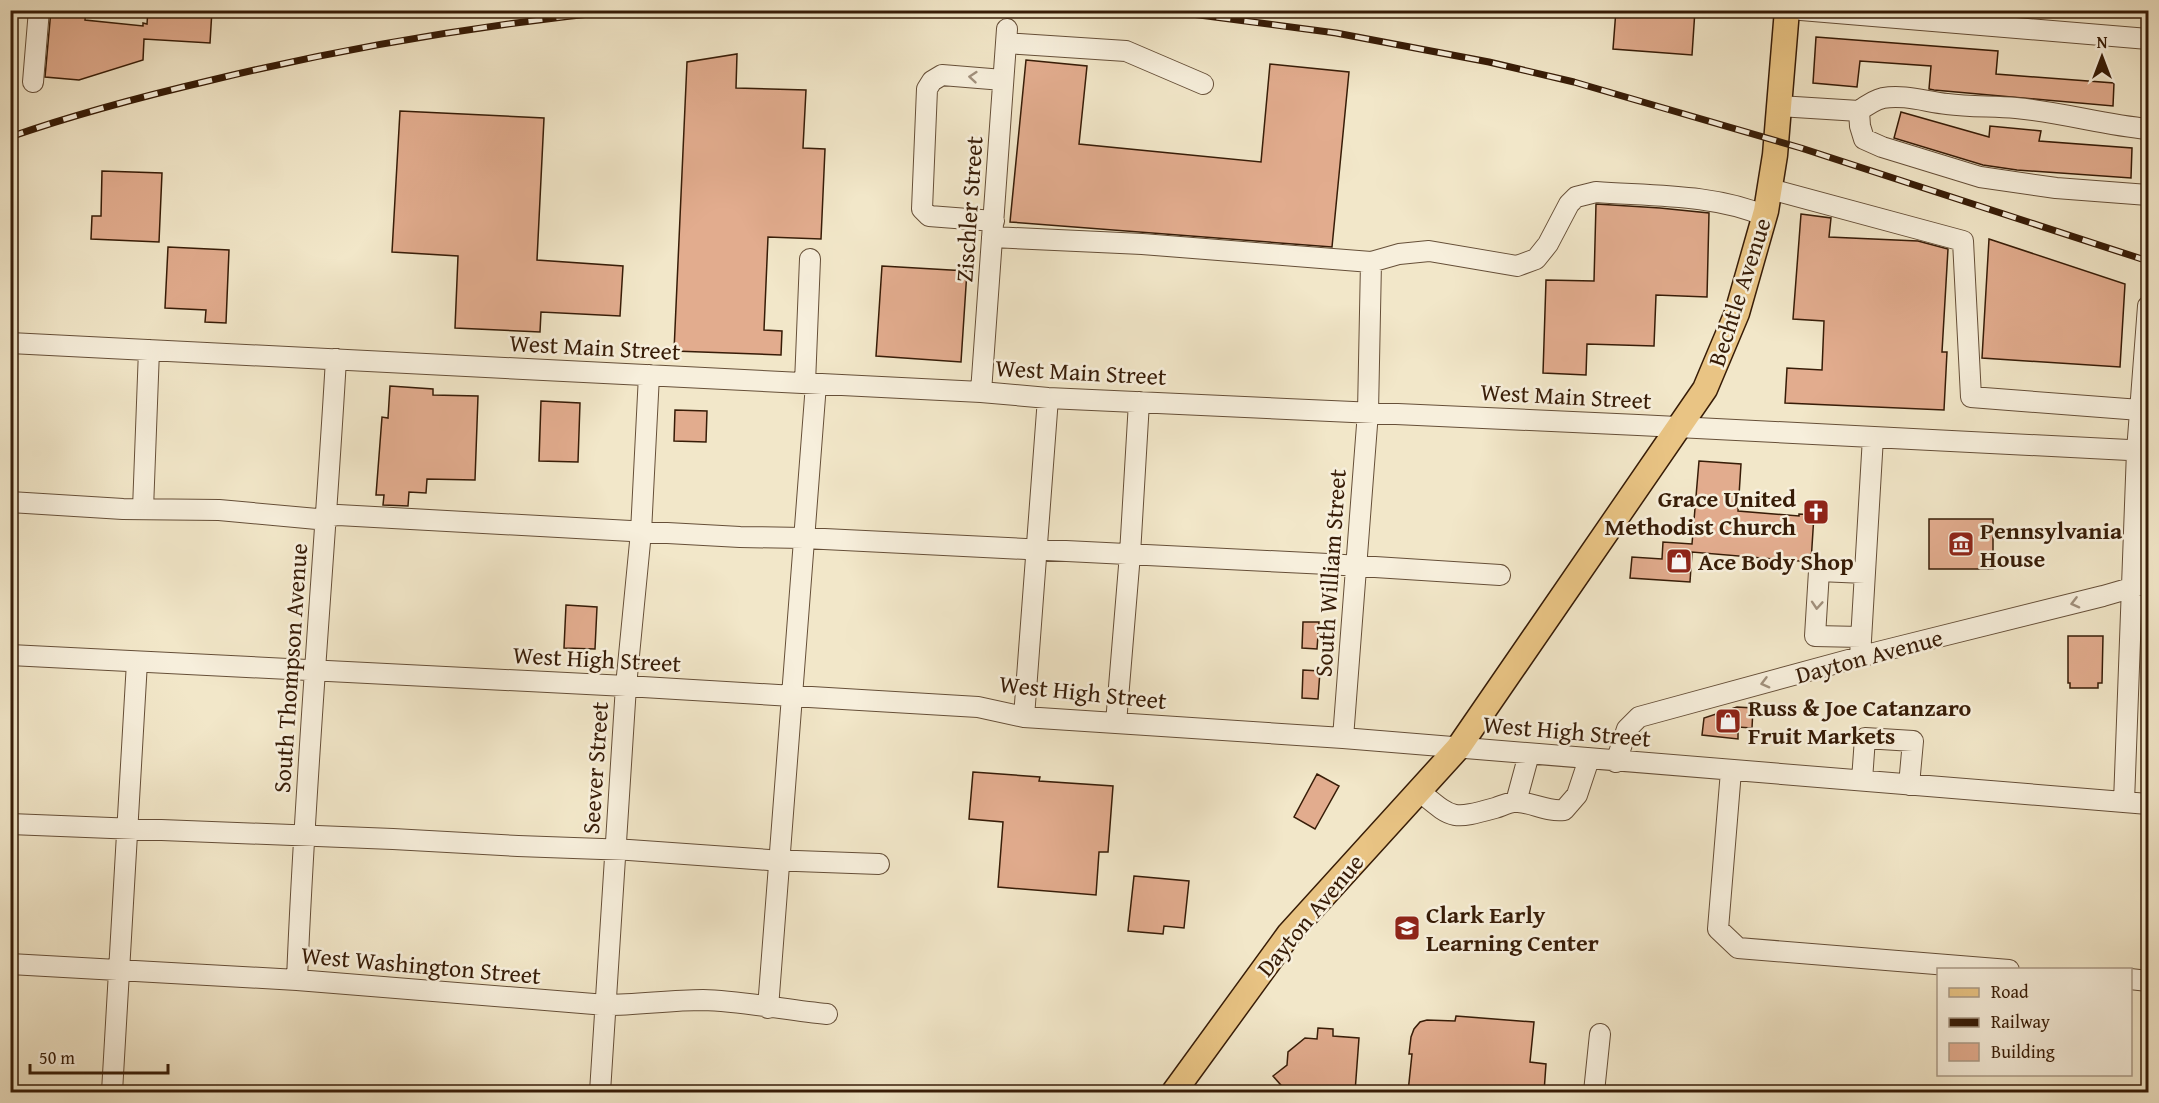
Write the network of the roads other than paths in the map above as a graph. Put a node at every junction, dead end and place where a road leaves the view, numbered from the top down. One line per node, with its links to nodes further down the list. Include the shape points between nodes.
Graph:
1 (39, 10): 6 (street)
2 (1787, 10): 8 (main road, Bechtle Avenue)
3 (1801, 10): 4 (street)
4 (2148, 39)
5 (1003, 80): 7 (street, Zischler Street, via 1007,36 1126,51); 14 (street, Zischler Street); 14 (street, one-way to 14, via 942,75 927,89 922,209 929,216)
6 (33, 82)
7 (1203, 84)
8 (1779, 106): 9 (street); 11 (main road, Bechtle Avenue)
9 (1859, 111): 10 (street, via 1884,98 1900,98 2016,108); 12 (street, via 1864,139 1980,177)
10 (2148, 129)
11 (1770, 189): 13 (main road, Bechtle Avenue); 26 (street, via 1963,241 1971,397)
12 (2148, 195)
13 (1765, 216): 16 (street, via 1724,202 1596,192 1576,197 1536,259 1517,266 1429,250); 28 (main road, Bechtle Avenue, via 1737,313 1705,389)
14 (993, 229): 16 (street); 23 (street, Zischler Street)
15 (810, 259): 22 (street)
16 (1371, 262): 27 (street, South William Street)
17 (2148, 306): 26 (street)
18 (10, 343): 19 (street, West Main Street)
19 (149, 350): 20 (street, West Main Street); 32 (street)
20 (336, 359): 21 (street, West Main Street); 33 (street, South Thompson Avenue)
21 (649, 375): 22 (street, West Main Street); 34 (street, Seever Street)
22 (811, 384): 23 (street, West Main Street); 35 (street)
23 (981, 392): 24 (street, West Main Street)
24 (1048, 398): 25 (street, West Main Street); 36 (street)
25 (1139, 402): 27 (street, West Main Street); 37 (street)
26 (2140, 410): 30 (street)
27 (1368, 412): 28 (street, West Main Street); 38 (street, South William Street)
28 (1680, 427): 29 (street, West Main Street); 52 (main road, Bechtle Avenue)
29 (1873, 437): 30 (street, West Main Street); 39 (street)
30 (2143, 451): 41 (street)
31 (10, 502): 32 (street)
32 (143, 508): 33 (street)
33 (327, 517): 34 (street); 46 (street, South Thompson Avenue)
34 (640, 532): 35 (street); 47 (street, Seever Street)
35 (804, 538): 36 (street); 48 (street)
36 (1036, 550): 37 (street); 49 (street)
37 (1130, 554): 38 (street); 50 (street)
38 (1356, 566): 40 (street); 51 (street, South William Street)
39 (1865, 573): 42 (street); 42 (street, one-way to 42, via 1819,571 1815,636)
40 (1500, 575)
41 (2140, 585): 44 (street, Dayton Avenue, one-way to 44); 61 (street)
42 (1861, 637): 44 (street)
43 (10, 655): 45 (street, West High Street)
44 (1860, 657): 55 (street, Dayton Avenue, one-way to 55, via 1639,717 1627,729)
45 (136, 662): 46 (street, West High Street); 64 (street)
46 (314, 670): 47 (street, West High Street); 65 (street, South Thompson Avenue)
47 (626, 686): 48 (street, West High Street); 66 (street, Seever Street)
48 (792, 696): 49 (street, West High Street, via 978,707); 67 (street)
49 (1024, 717): 50 (street, West High Street)
50 (1116, 723): 51 (street, West High Street)
51 (1343, 738): 52 (street, West High Street)
52 (1458, 748): 53 (street, West High Street); 59 (main road, Dayton Avenue)
53 (1529, 754): 54 (street, West High Street); 60 (street)
54 (1589, 759): 55 (street, West High Street); 60 (street, via 1577,795 1564,810 1551,811)
55 (1616, 762): 56 (street, West High Street)
56 (1731, 771): 57 (street, West High Street); 70 (street, via 1718,929 1738,948)
57 (1862, 780): 58 (street, West High Street); 58 (street, via 1865,738 1912,741)
58 (1909, 785): 61 (street, West High Street)
59 (1419, 790): 60 (street, via 1445,813 1455,816); 81 (main road, Dayton Avenue, via 1289,934)
60 (1516, 801)
61 (2124, 802): 62 (street, West High Street)
62 (2148, 804)
63 (10, 824): 64 (street)
64 (126, 830): 65 (street); 71 (street)
65 (303, 836): 66 (street); 73 (street, South Thompson Avenue)
66 (616, 850): 67 (street); 75 (street, Seever Street)
67 (781, 860): 68 (street); 76 (street)
68 (879, 864)
69 (10, 964): 71 (street, West Washington Street)
70 (1996, 968)
71 (119, 971): 73 (street, West Washington Street); 79 (street)
72 (2132, 979): 74 (street)
73 (297, 980): 75 (street, West Washington Street)
74 (2148, 981)
75 (606, 1005): 76 (street, West Washington Street, via 706,1000); 80 (street, Seever Street)
76 (768, 1008): 77 (street, West Washington Street)
77 (827, 1014)
78 (1600, 1034): 82 (street)
79 (112, 1092)
80 (600, 1092)
81 (1174, 1092)
82 (1594, 1092)

